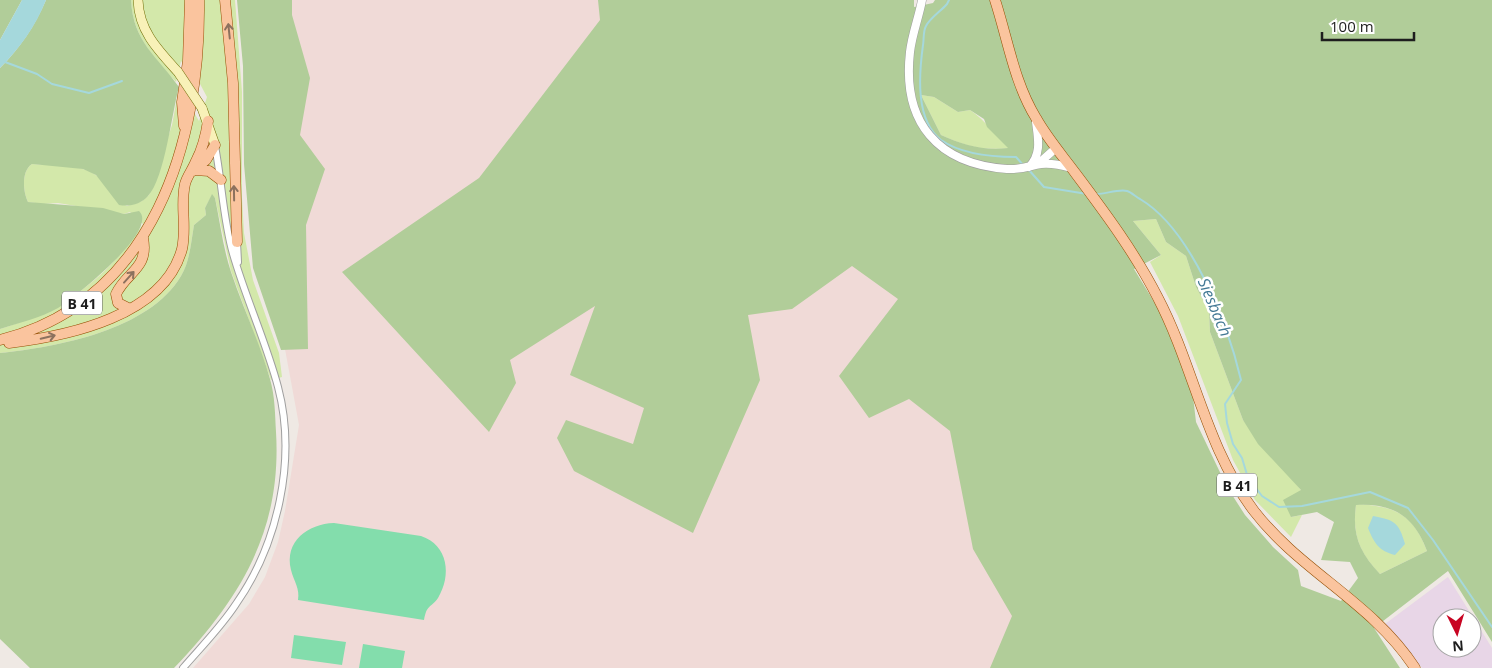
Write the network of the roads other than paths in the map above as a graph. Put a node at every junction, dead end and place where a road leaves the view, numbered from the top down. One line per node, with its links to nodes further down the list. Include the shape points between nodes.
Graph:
1 (138, 0): 8 (main road, bridge, via 146,34 178,72)
2 (190, 0): 9 (main road, via 188,61 182,102)
3 (199, 0): 9 (main road, B 41, via 194,87)
4 (225, 0): 19 (main road, one-way to 4, via 233,83)
5 (922, 0): 14 (street, via 909,65 912,96 924,129 939,147 958,158 998,168 1019,170)
6 (995, 0): 7 (main road, B 41, via 1016,75)
7 (1036, 119): 11 (main road, B 41); 12 (street)
8 (208, 121): 10 (main road); 16 (main road)
9 (186, 132): 18 (main road, B 41, via 172,177)
10 (214, 144): 16 (main road, via 206,160); 17 (street)
11 (1056, 148): 12 (street); 13 (street); 15 (main road, B 41)
12 (1038, 155): 14 (street)
13 (1038, 164): 14 (street); 15 (street)
14 (1029, 167)
15 (1071, 168): 25 (main road, B 41, via 1122,236 1158,298 1215,442 1243,495 1286,547 1375,620)
16 (192, 173): 17 (main road, via 209,171); 21 (main road, via 184,188 184,239 176,264 162,286)
17 (221, 180): 20 (street, via 228,231)
18 (143, 238): 21 (main road, one-way to 18, via 118,303 116,294 143,260); 22 (main road, B 41, via 114,275 74,308 44,325)
19 (237, 242): 20 (street)
20 (239, 274): 24 (street, via 281,400 285,435 282,486 275,520 254,575 226,618)
21 (130, 309): 23 (main road, one-way to 21, via 67,332)
22 (0, 340)
23 (0, 344)
24 (183, 668)
25 (1415, 668)

